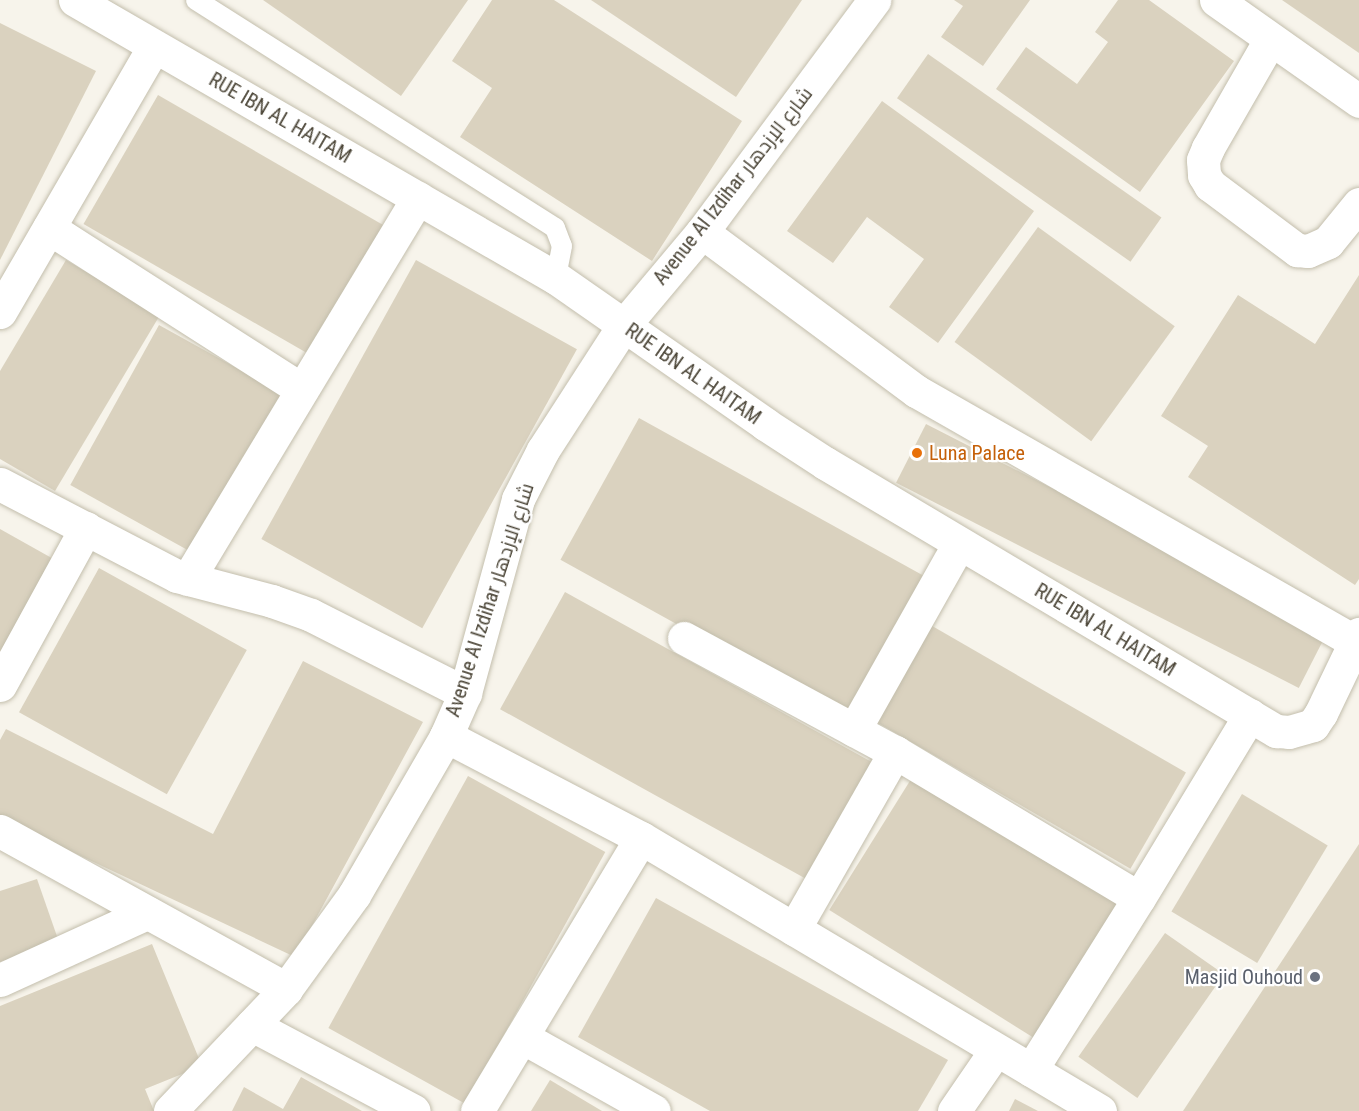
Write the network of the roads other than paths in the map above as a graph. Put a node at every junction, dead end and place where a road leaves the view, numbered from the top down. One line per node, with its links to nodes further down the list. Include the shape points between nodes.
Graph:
1 (75, 0): 6 (street, RUE IBN AL HAITAM)
2 (196, 0): 12 (lane, via 555,228 562,246)
3 (874, 0): 11 (street, Avenue Al Izdihar شارع الإزدهار)
4 (1216, 0): 5 (street)
5 (1270, 40): 7 (street); 9 (street, via 1208,148 1203,160 1204,175 1210,185 1297,250 1308,251 1328,242)
6 (154, 46): 8 (street, RUE IBN AL HAITAM); 10 (street)
7 (1359, 101)
8 (418, 198): 12 (street, RUE IBN AL HAITAM); 15 (street)
9 (1359, 204)
10 (49, 228): 13 (street); 15 (street)
11 (702, 232): 14 (street, Avenue Al Izdihar شارع الإزدهار); 21 (street, via 916,391)
12 (556, 278): 14 (street, RUE IBN AL HAITAM)
13 (0, 312)
14 (624, 325): 18 (street, RUE IBN AL HAITAM, via 765,424); 23 (street, Avenue Al Izdihar شارع الإزدهار, via 543,450 518,499)
15 (302, 390): 19 (street)
16 (0, 484): 17 (street)
17 (86, 528): 19 (street); 22 (street)
18 (959, 544): 24 (street, RUE IBN AL HAITAM); 25 (street)
19 (188, 579): 23 (street, via 310,615)
20 (684, 638): 25 (street)
21 (1357, 640): 24 (street, RUE IBN AL HAITAM, via 1313,724 1289,732 1276,730)
22 (0, 685)
23 (465, 693): 26 (street, Avenue Al Izdihar شارع الإزدهار)
24 (1250, 715): 30 (street)
25 (854, 730): 27 (street)
26 (446, 736): 29 (street); 34 (street, Avenue Al Izdihar شارع الإزدهار, via 354,895)
27 (895, 752): 30 (street); 32 (street)
28 (0, 831): 31 (street)
29 (641, 838): 32 (street); 36 (street)
30 (1139, 898): 38 (street)
31 (147, 912): 33 (street); 34 (street)
32 (794, 929): 37 (street)
33 (0, 980)
34 (286, 989): 35 (street, Avenue Al Izdihar شارع الإزدهار)
35 (252, 1024): 39 (street, Avenue Al Izdihar شارع الإزدهار); 40 (street)
36 (522, 1037): 41 (street); 42 (street)
37 (996, 1050): 38 (street); 43 (street)
38 (1031, 1070): 44 (street)
39 (170, 1111)
40 (414, 1111)
41 (477, 1111)
42 (654, 1111)
43 (954, 1111)
44 (1100, 1111)

